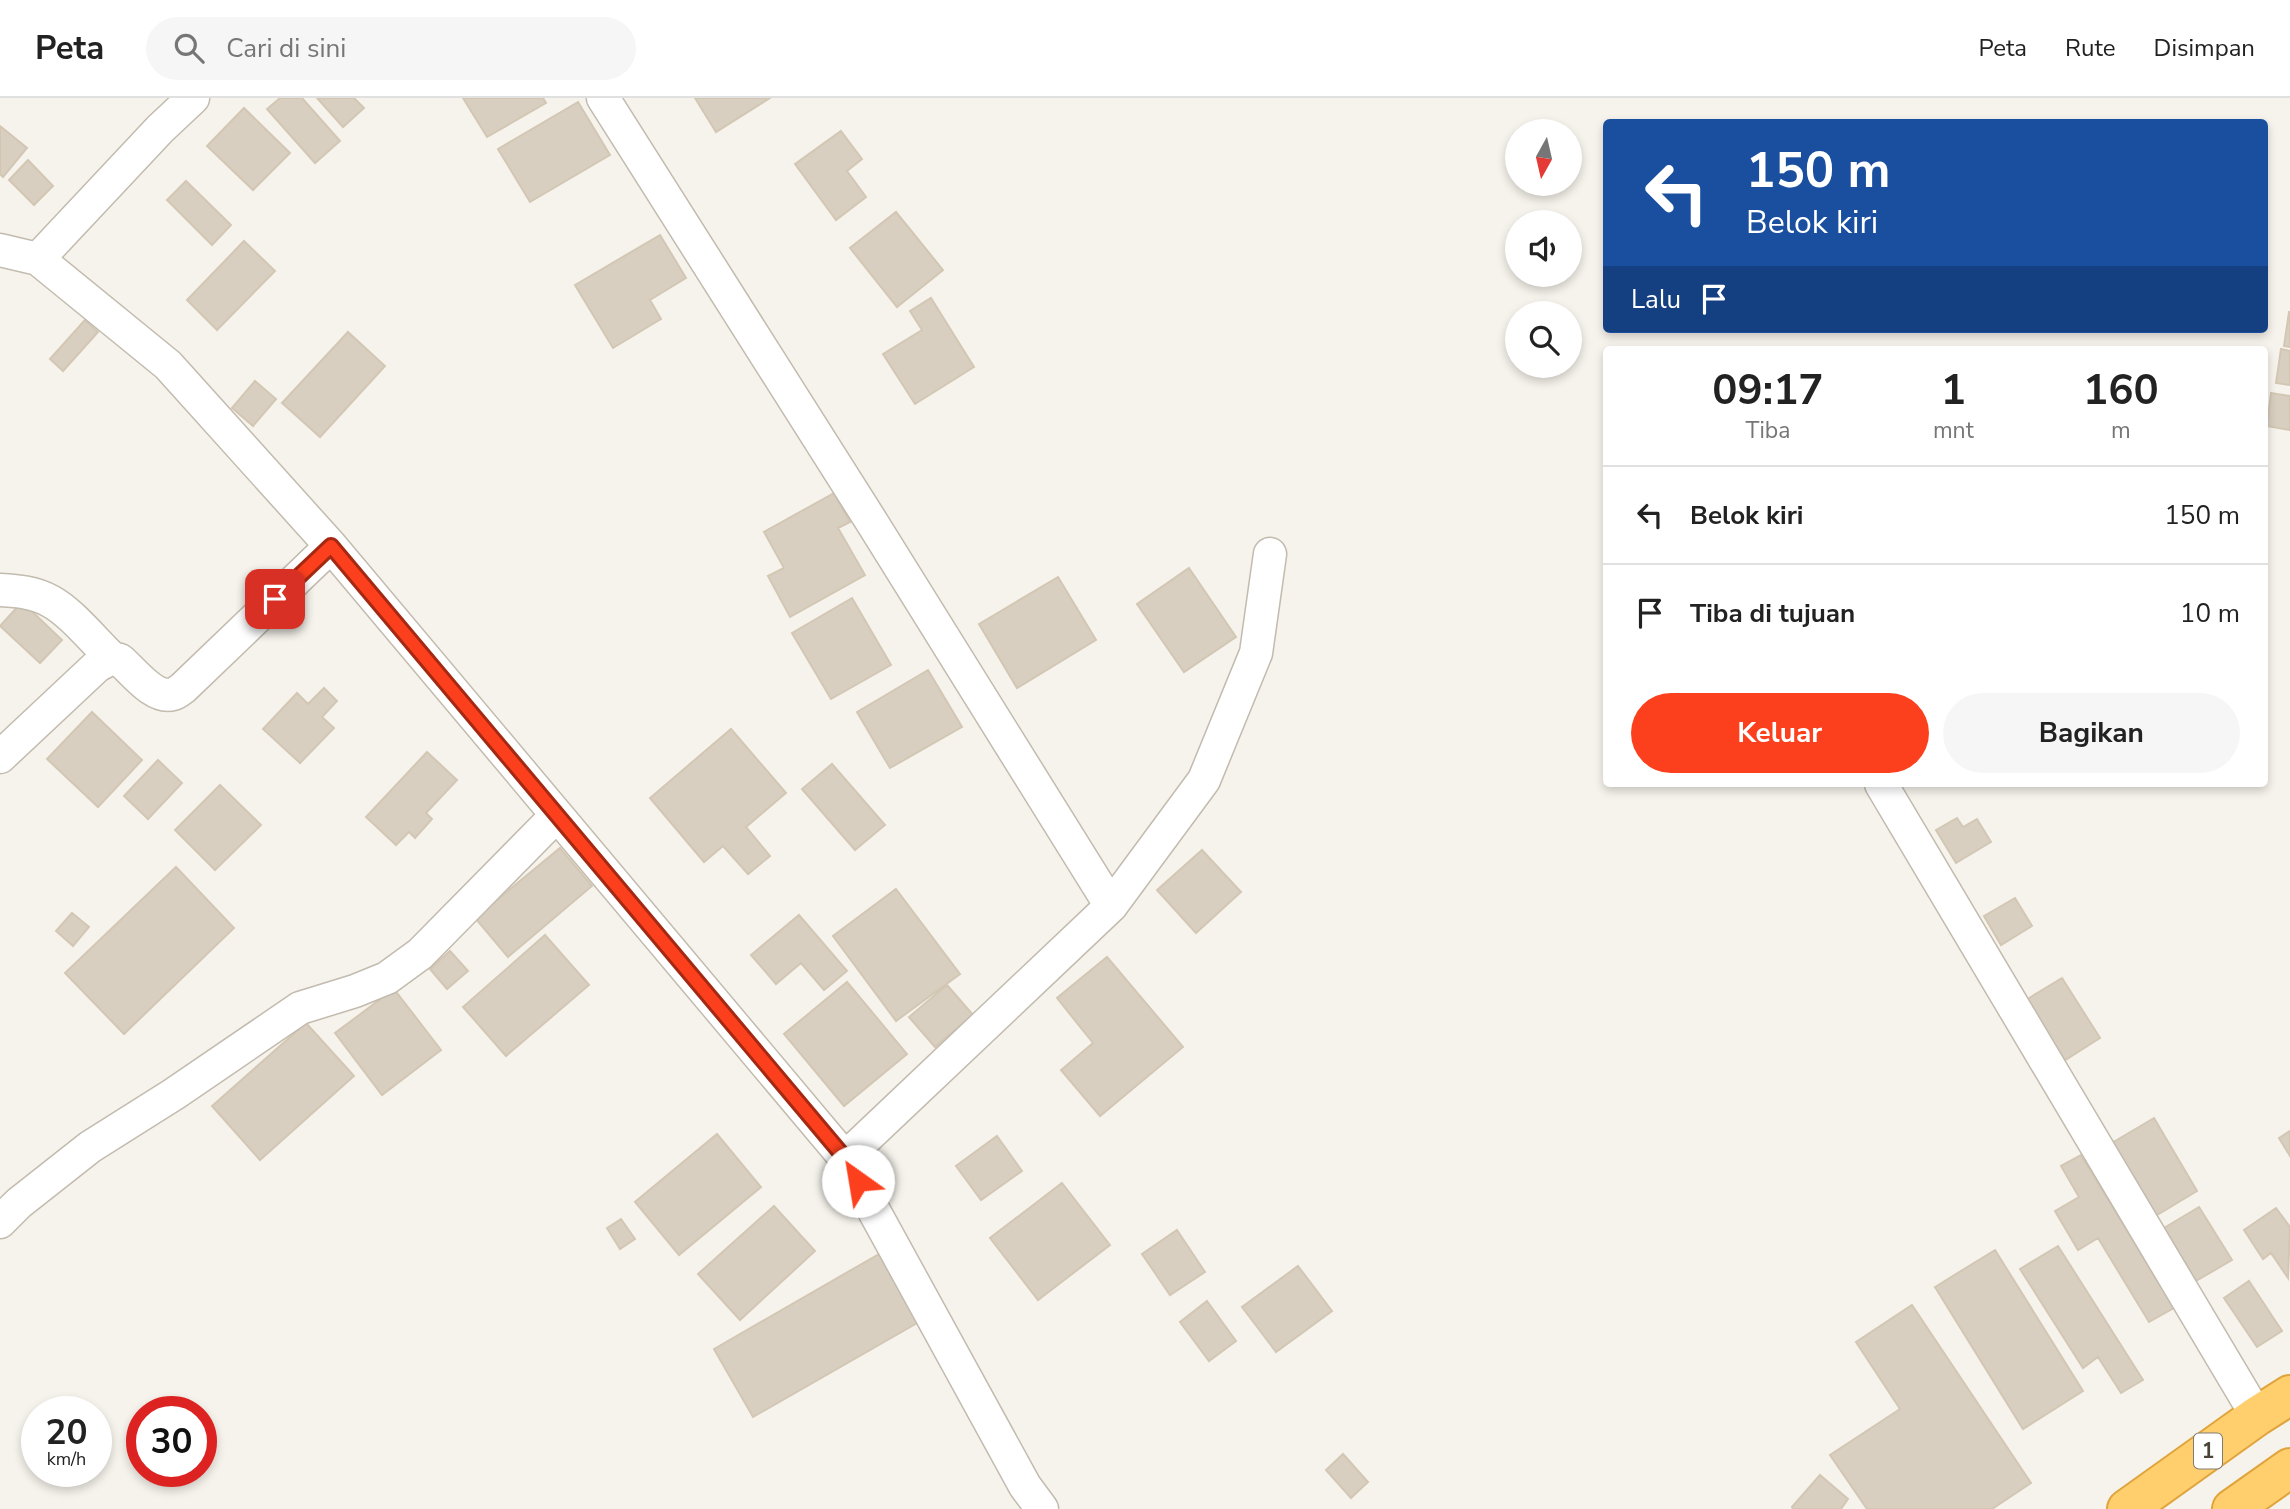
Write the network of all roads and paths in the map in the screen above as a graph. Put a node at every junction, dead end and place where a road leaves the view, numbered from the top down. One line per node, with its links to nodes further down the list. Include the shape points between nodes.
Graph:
1 (193, 98): 4 (street)
2 (603, 98): 12 (street)
3 (0, 250): 4 (street)
4 (38, 259): 5 (street, via 168,365)
5 (331, 546): 8 (street, via 173,695 155,691); 11 (street)
6 (1270, 554): 12 (street, via 1256,653 1203,780)
7 (0, 590): 8 (street, via 26,592 50,601)
8 (112, 658): 9 (street, via 96,666)
9 (0, 757)
10 (1883, 787): 16 (street)
11 (557, 815): 13 (street); 14 (street, via 420,954 387,978 300,1008 90,1147)
12 (1111, 906): 13 (street)
13 (845, 1158): 18 (street, via 1025,1486)
14 (0, 1222)
15 (2290, 1395): 16 (highway, 1)
16 (2257, 1416): 19 (highway, 1)
17 (2290, 1468): 20 (highway)
18 (1042, 1509)
19 (2127, 1509)
20 (2232, 1509)

